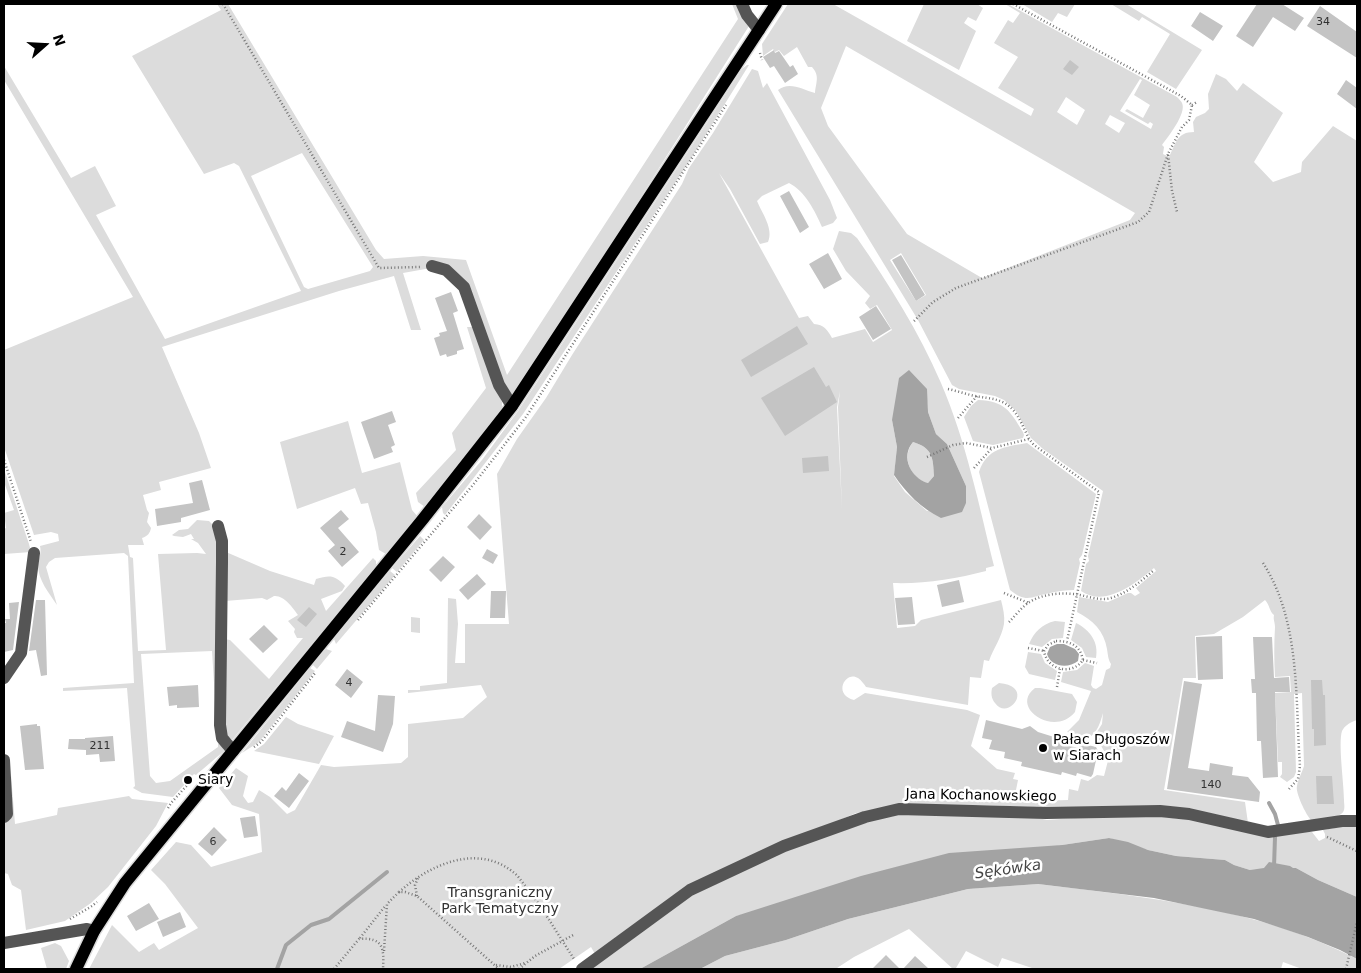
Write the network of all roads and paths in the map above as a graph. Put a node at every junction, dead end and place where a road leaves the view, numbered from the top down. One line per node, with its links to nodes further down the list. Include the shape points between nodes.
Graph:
1 (223, 4): 13 (path, via 379,268)
2 (742, 4): 5 (street)
3 (776, 4): 5 (main road)
4 (1013, 4): 10 (path, via 1181,96)
5 (759, 30): 17 (main road)
6 (759, 50): 7 (path)
7 (755, 57)
8 (1198, 102): 10 (path)
9 (727, 104): 32 (path, via 526,417 473,485)
10 (1192, 106): 11 (path, via 1189,120)
11 (1168, 154): 12 (path); 14 (path, via 1150,212 1138,222 956,288 933,302)
12 (1177, 212)
13 (432, 266): 17 (street, via 446,270 464,288 499,385)
14 (914, 321)
15 (948, 389): 16 (path)
16 (977, 396): 18 (path); 19 (path, via 1004,402 1014,412)
17 (512, 406): 44 (main road, via 424,519)
18 (958, 418)
19 (1029, 439): 20 (path); 29 (path, via 1099,492)
20 (992, 448): 21 (path, via 966,443 953,445); 23 (path)
21 (927, 457)
22 (4, 460): 25 (path)
23 (974, 468)
24 (218, 526): 44 (street, via 222,541 220,725 222,738)
25 (34, 553): 40 (street, via 21,653)
26 (1264, 563): 48 (path, via 1281,600 1293,658 1300,766 1298,779)
27 (1153, 571): 29 (path, via 1126,592 1110,598)
28 (1004, 593): 30 (path)
29 (1077, 595): 30 (path, via 1059,593); 33 (path)
30 (1029, 603): 31 (path)
31 (1009, 622)
32 (353, 626)
33 (1067, 641): 35 (path, via 1048,645); 36 (path, via 1076,646)
34 (1028, 648): 35 (path)
35 (1044, 651): 38 (path, via 1051,665)
36 (1083, 660): 37 (path); 38 (path, via 1079,666)
37 (1097, 663)
38 (1060, 669): 41 (path)
39 (316, 672): 45 (path, via 261,742)
40 (4, 678)
41 (1056, 687)
42 (1066, 736): 43 (path)
43 (1074, 738)
44 (233, 751): 61 (main road, via 125,883)
45 (249, 751)
46 (4, 760): 50 (street, via 7,814)
47 (195, 777): 49 (path)
48 (1289, 789)
49 (167, 811)
50 (4, 817)
51 (1357, 822): 52 (street, Jana Kochanowskiego)
52 (1312, 824): 53 (path, via 1332,840); 69 (street, Jana Kochanowskiego, via 1268,832 1189,814 1160,811 1046,813 899,809 865,817 784,846 690,890)
53 (1357, 851)
54 (418, 877): 55 (path); 56 (path, via 415,885); 64 (path, via 434,867 458,860 478,858 496,862 517,876)
55 (399, 892): 56 (path); 58 (path)
56 (417, 896): 68 (path)
57 (99, 900): 60 (path)
58 (387, 904): 63 (path); 66 (path)
59 (1357, 922): 75 (path)
60 (63, 923)
61 (94, 931): 65 (street, via 86,929); 70 (main road)
62 (575, 934): 64 (path)
63 (359, 939): 66 (path, via 376,941); 71 (path)
64 (562, 941): 67 (path); 69 (path)
65 (4, 943)
66 (384, 951): 72 (path)
67 (528, 962): 68 (path, via 511,967); 74 (path)
68 (495, 965): 73 (path)
69 (579, 965)
70 (76, 969)
71 (334, 969)
72 (383, 969)
73 (499, 969)
74 (519, 969)
75 (1346, 969)

